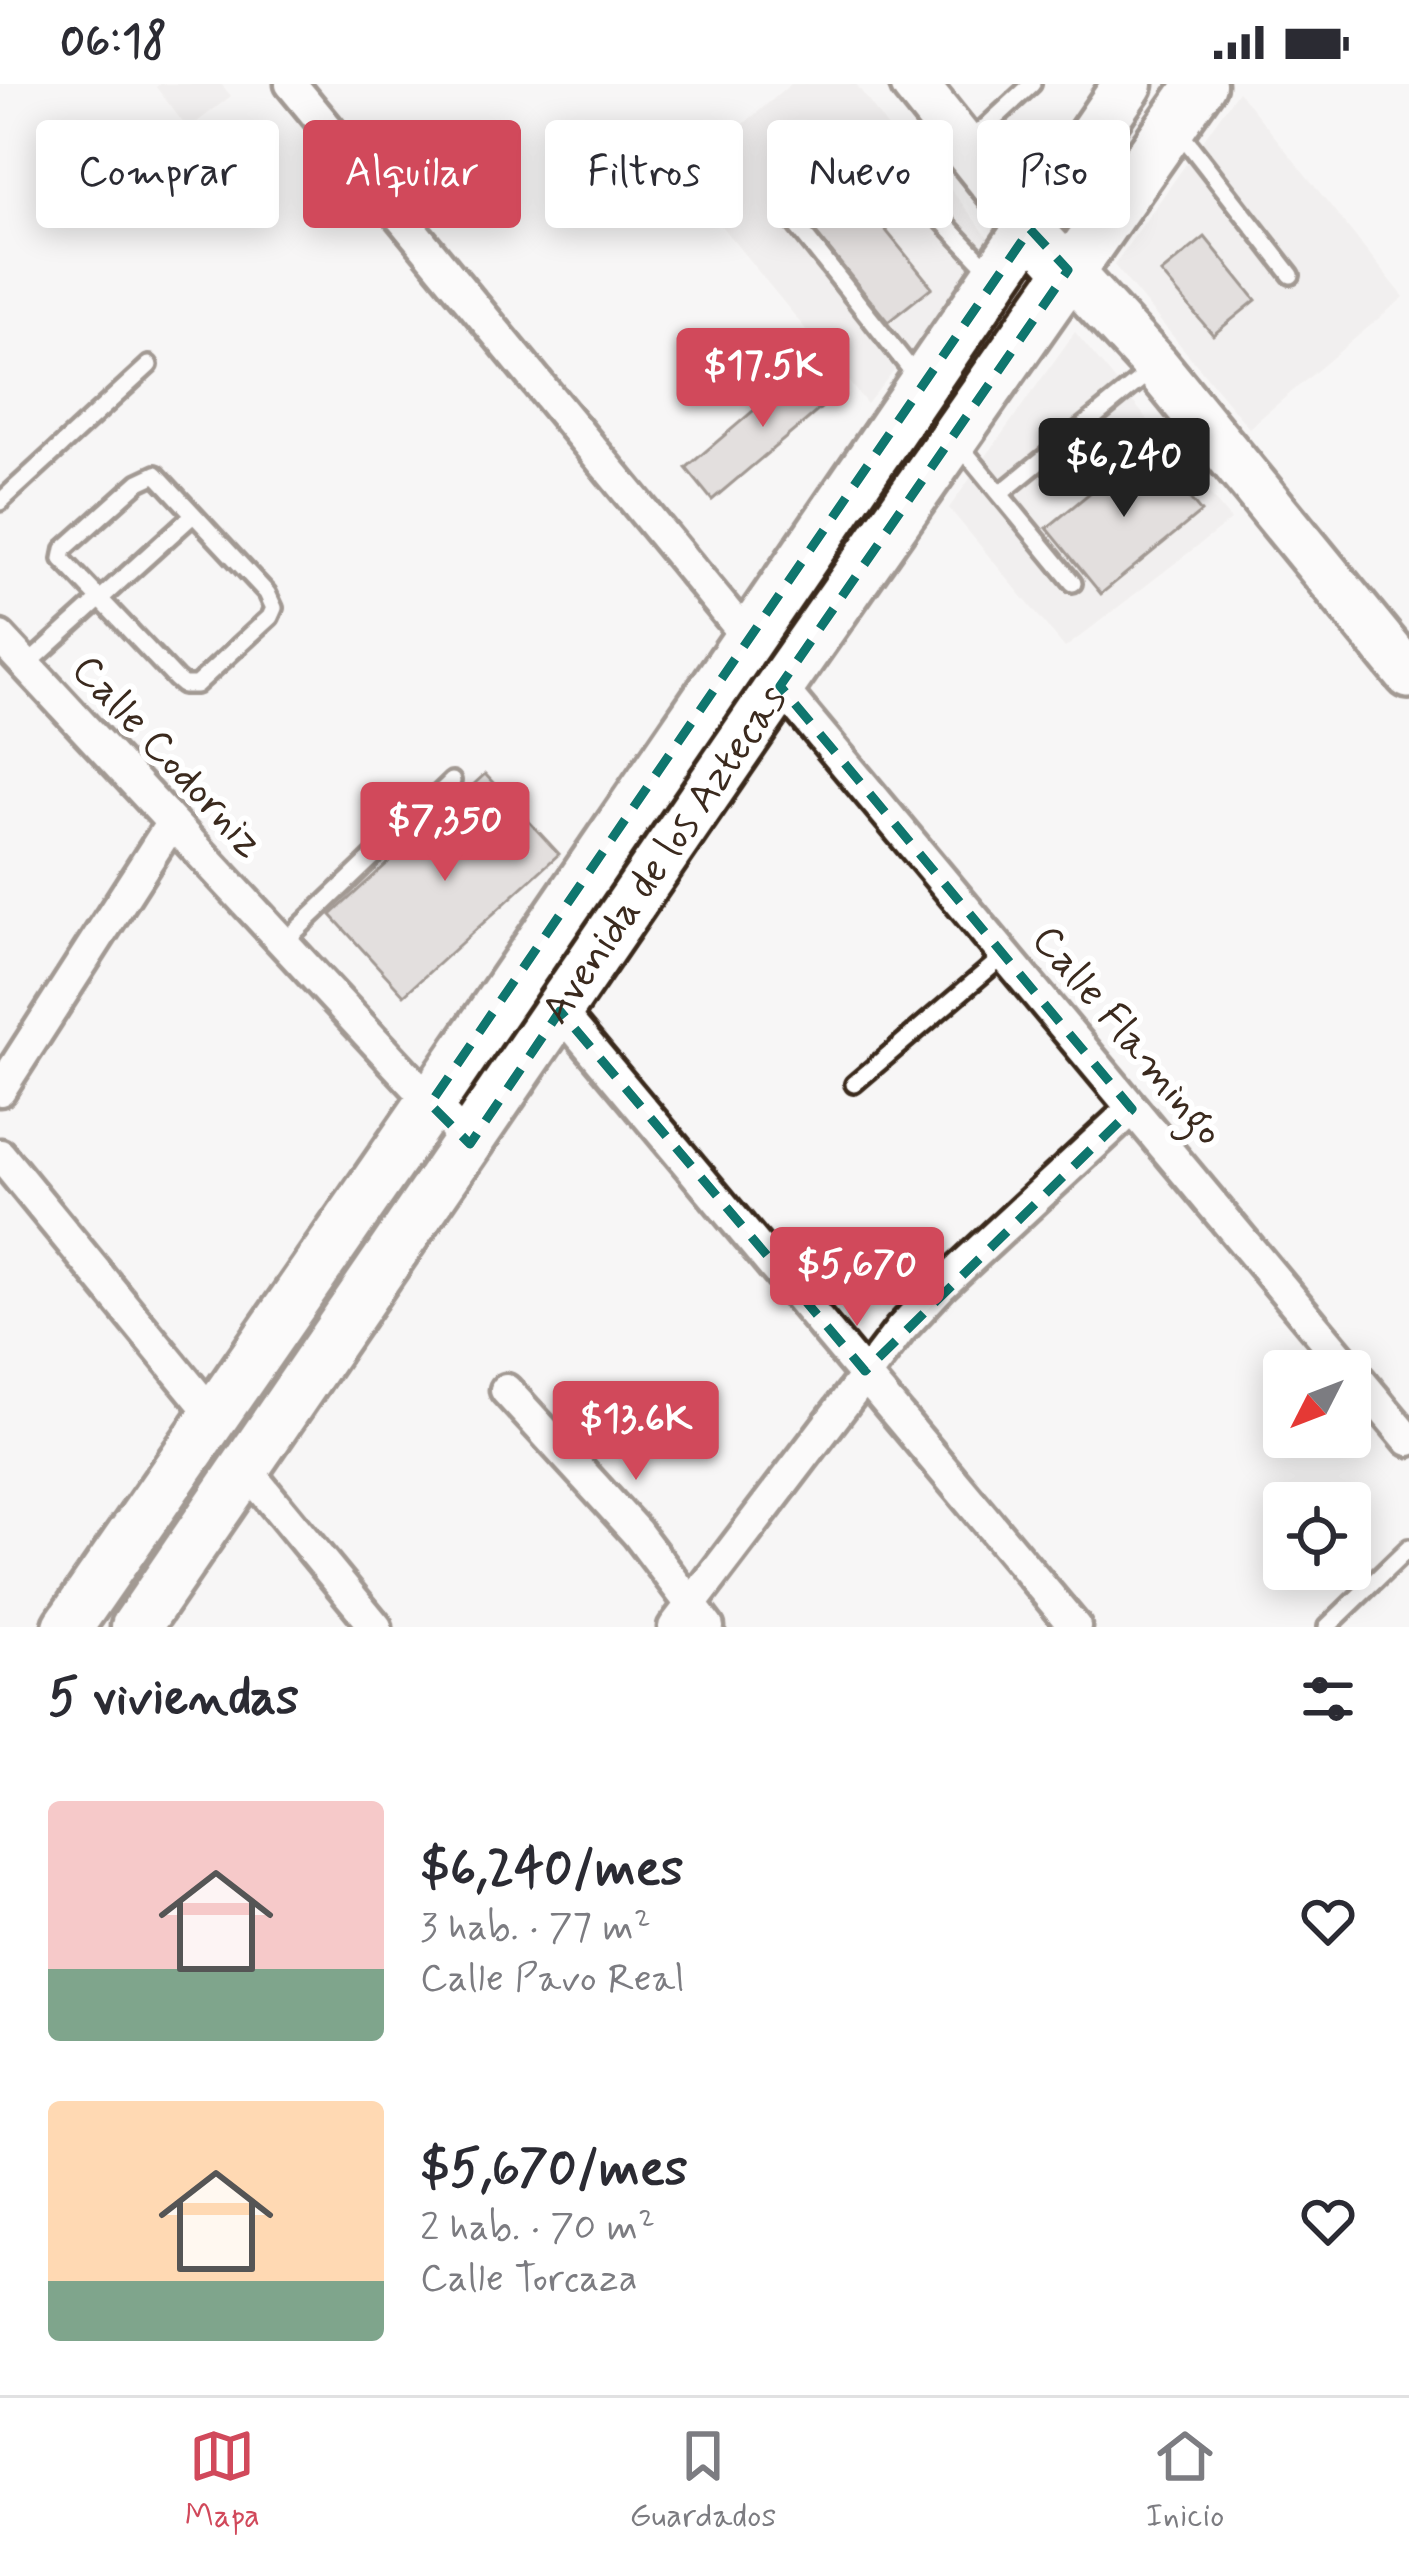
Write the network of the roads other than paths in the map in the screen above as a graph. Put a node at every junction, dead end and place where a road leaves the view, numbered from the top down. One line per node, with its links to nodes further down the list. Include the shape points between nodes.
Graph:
1 (291, 84): 25 (street)
2 (914, 84): 7 (street)
3 (1033, 84): 7 (lane)
4 (1201, 84): 6 (main road, Avenida de los Aztecas)
5 (1126, 85): 11 (main road, Avenida de los Aztecas)
6 (1173, 123): 12 (main road, Avenida de los Aztecas); 13 (lane)
7 (964, 147): 8 (lane); 11 (street)
8 (953, 148)
9 (800, 228): 17 (lane)
10 (950, 228): 14 (lane)
11 (1030, 229): 12 (street); 14 (main road, Avenida de los Aztecas)
12 (1068, 270): 16 (street); 18 (main road, Avenida de los Aztecas)
13 (1291, 275)
14 (996, 277): 17 (main road, Avenida de los Aztecas)
15 (149, 365): 20 (lane)
16 (1156, 366): 19 (lane); 27 (street)
17 (921, 382): 25 (main road, Avenida de los Aztecas)
18 (955, 440): 19 (lane); 28 (main road, Avenida de los Aztecas)
19 (1001, 493): 22 (lane)
20 (0, 502)
21 (194, 515): 23 (lane); 23 (lane, via 156,474 148,476 64,549 62,559); 23 (lane, via 274,608 196,685 176,679)
22 (1073, 583)
23 (99, 600): 26 (lane)
24 (0, 637): 26 (street, Calle Codorniz)
25 (748, 638): 36 (main road, Avenida de los Aztecas)
26 (26, 666): 30 (street, Calle Codorniz)
27 (1409, 675)
28 (780, 686): 32 (street, Calle Flamingo); 33 (main road, Avenida de los Aztecas)
29 (452, 782): 31 (lane)
30 (171, 824): 31 (street, Calle Codorniz); 35 (street)
31 (282, 944): 36 (street, Calle Codorniz)
32 (1005, 956): 34 (lane); 37 (street, Calle Flamingo)
33 (560, 1011): 38 (main road, Avenida de los Aztecas); 40 (street)
34 (854, 1084)
35 (0, 1090)
36 (430, 1104): 38 (street, Calle Codorniz); 42 (main road, Avenida de los Aztecas)
37 (1132, 1109): 40 (street, via 941,1286); 43 (street, Calle Flamingo)
38 (470, 1144): 44 (main road, Avenida de los Aztecas)
39 (0, 1155): 42 (street)
40 (865, 1371): 46 (street); 50 (street)
41 (506, 1390): 46 (street, via 638,1534)
42 (213, 1415): 47 (main road, Avenida de los Aztecas)
43 (1409, 1440)
44 (245, 1468): 48 (main road, Avenida de los Aztecas); 49 (street)
45 (1409, 1548): 51 (lane)
46 (690, 1619)
47 (68, 1627)
48 (136, 1627)
49 (376, 1627)
50 (1075, 1627)
51 (1328, 1627)

